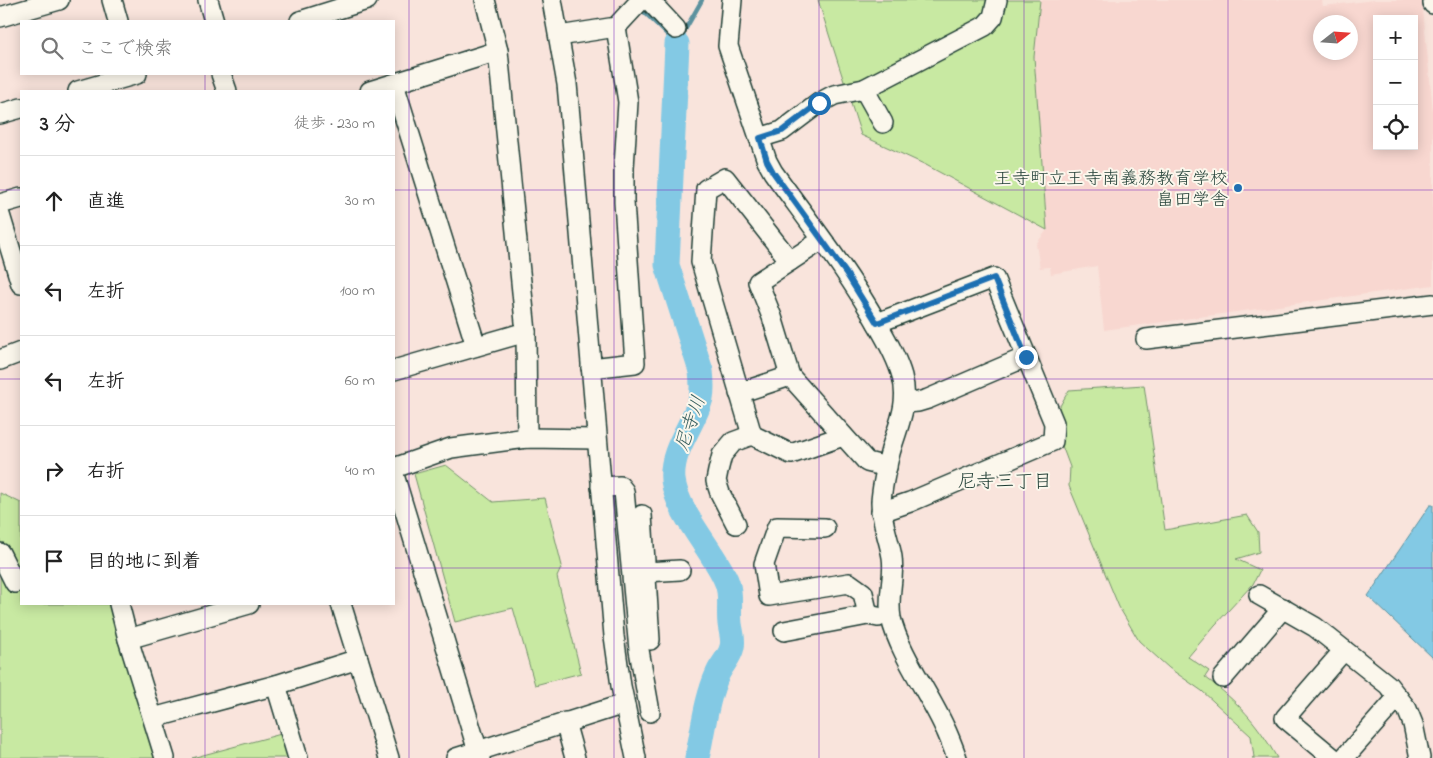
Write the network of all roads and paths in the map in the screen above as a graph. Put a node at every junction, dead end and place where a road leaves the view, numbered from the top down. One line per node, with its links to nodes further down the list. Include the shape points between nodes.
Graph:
1 (59, 0): 11 (street)
2 (112, 0): 13 (street)
3 (208, 0): 14 (street)
4 (366, 0): 15 (street)
5 (485, 0): 19 (street)
6 (552, 0): 18 (street)
7 (649, 0): 17 (street)
8 (732, 0): 30 (street, via 728,46)
9 (997, 0): 23 (street, via 993,17 985,26)
10 (631, 3): 16 (street)
11 (18, 6): 12 (street)
12 (0, 18)
13 (118, 20)
14 (214, 20)
15 (303, 20)
16 (616, 27): 18 (street); 46 (street, via 628,102 624,202 635,363)
17 (676, 29)
18 (559, 36): 46 (street, via 573,141)
19 (498, 51): 22 (street); 39 (street)
20 (132, 75): 24 (street)
21 (221, 75): 25 (street)
22 (394, 84): 26 (street); 41 (street)
23 (864, 89): 29 (street); 30 (street, via 834,95 782,131)
24 (81, 90)
25 (227, 90)
26 (373, 90)
27 (20, 108): 28 (street)
28 (0, 114)
29 (883, 123)
30 (760, 138): 34 (street, via 773,172)
31 (20, 198): 32 (street)
32 (0, 204)
33 (0, 215): 36 (street)
34 (822, 240): 35 (street); 38 (street)
35 (790, 261): 47 (street, via 758,282); 48 (street, via 725,178 706,189 701,262)
36 (20, 281)
37 (1433, 304): 40 (street)
38 (877, 323): 43 (street, via 994,278); 49 (street, via 900,368)
39 (526, 332): 41 (street); 52 (street)
40 (1146, 339)
41 (476, 346): 45 (street)
42 (20, 352): 44 (street)
43 (1026, 357): 49 (street, via 928,399); 58 (street, via 1054,423 1053,441)
44 (0, 360)
45 (395, 367)
46 (591, 368): 53 (street)
47 (790, 376): 48 (street); 51 (street)
48 (740, 393): 50 (street)
49 (905, 403): 54 (street)
50 (752, 435): 51 (street, via 791,454); 60 (street, via 733,442 722,455 716,482)
51 (843, 436): 54 (street, via 867,462)
52 (527, 438): 53 (street); 55 (street, via 451,448)
53 (596, 439): 57 (street)
54 (887, 467): 58 (street)
55 (395, 468)
56 (395, 478): 85 (street)
57 (601, 487): 75 (street, via 620,486 624,492); 81 (street, via 613,628)
58 (881, 512): 72 (street, via 892,557)
59 (642, 515): 64 (street)
60 (736, 524)
61 (825, 528): 71 (street, via 777,527 764,564 769,596 850,583 863,593)
62 (0, 553): 65 (street, via 15,583)
63 (680, 570): 64 (street)
64 (646, 572): 75 (street, via 650,647)
65 (20, 582)
66 (1259, 595): 70 (street)
67 (119, 605): 74 (street)
68 (245, 605): 74 (street)
69 (341, 605): 77 (street)
70 (1283, 608): 76 (street); 78 (street)
71 (868, 615): 72 (street); 73 (street)
72 (892, 620): 92 (street)
73 (784, 631)
74 (128, 638): 83 (street)
75 (639, 650): 82 (street)
76 (1344, 650): 80 (street); 93 (street, via 1285,718)
77 (358, 659): 79 (street); 88 (street)
78 (1223, 678)
79 (276, 685): 83 (street); 87 (street)
80 (1398, 697): 94 (street); 95 (street, via 1413,724)
81 (624, 704): 84 (street); 91 (street)
82 (650, 712)
83 (153, 718): 86 (street)
84 (565, 722): 85 (street); 90 (street)
85 (479, 754): 89 (street)
86 (165, 758)
87 (298, 758)
88 (389, 758)
89 (456, 758)
90 (575, 758)
91 (636, 758)
92 (957, 758)
93 (1332, 758)
94 (1344, 758)
95 (1420, 758)

